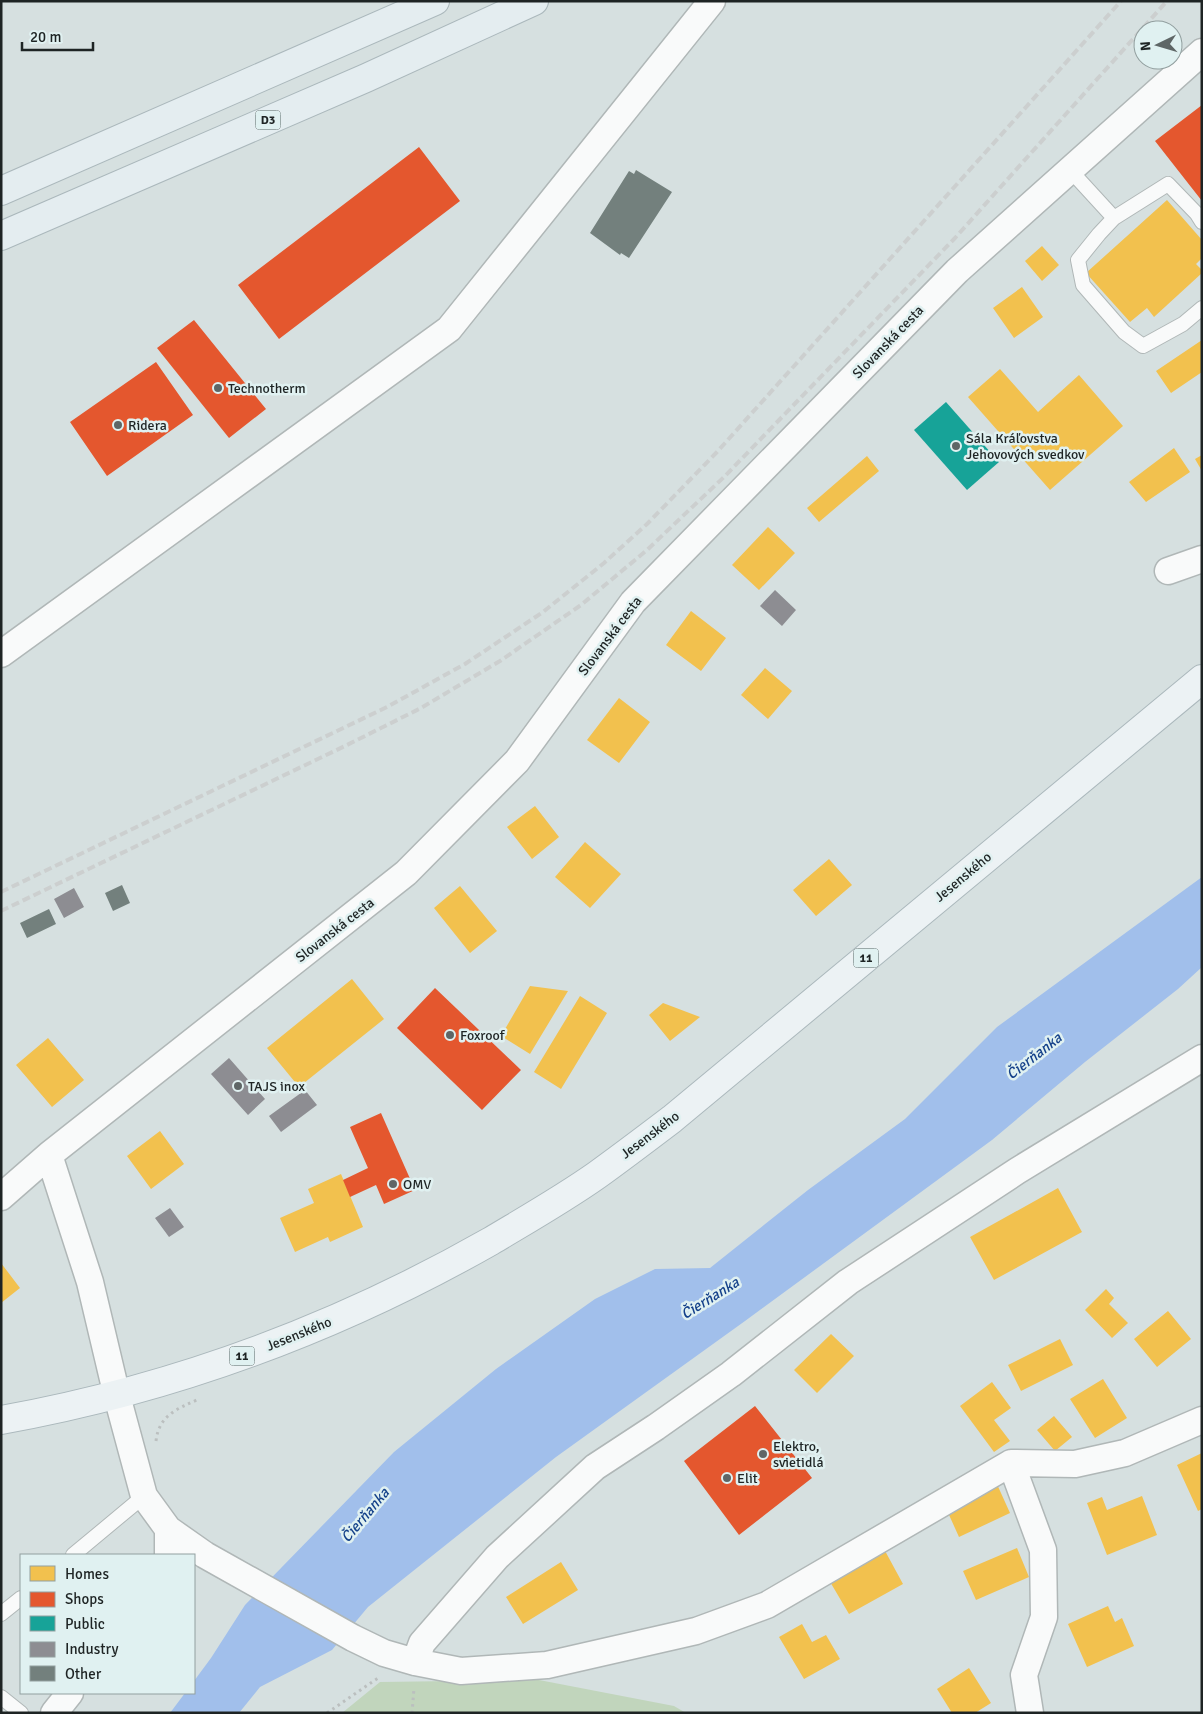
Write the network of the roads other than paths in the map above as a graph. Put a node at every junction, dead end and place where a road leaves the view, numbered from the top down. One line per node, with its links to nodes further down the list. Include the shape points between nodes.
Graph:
1 (435, 1): 6 (highway)
2 (534, 1): 9 (highway, D3, via 366,78)
3 (712, 1): 13 (street, via 450,328)
4 (1202, 52): 5 (street, Slovanská cesta)
5 (1070, 170): 7 (lane); 16 (street, Slovanská cesta, via 957,271 633,602 518,761 406,873)
6 (1, 191)
7 (1114, 218): 8 (lane, via 1168,184); 10 (lane, via 1078,260 1082,285 1124,332 1143,346 1183,324)
8 (1202, 222)
9 (1, 236)
10 (1202, 308)
11 (1202, 559): 12 (street)
12 (1168, 571)
13 (1, 654)
14 (1202, 679): 18 (main road, Jesenského / 11, via 672,1119 596,1176 446,1266 364,1306 200,1371)
15 (1202, 1058): 28 (street, via 1017,1171 848,1282 731,1374 595,1467 497,1557)
16 (49, 1155): 17 (street, Slovanská cesta); 18 (street, via 90,1282)
17 (1, 1197)
18 (117, 1396): 19 (main road, Jesenského / 11); 22 (street)
19 (1, 1420)
20 (1202, 1420): 21 (street, via 1125,1453 1075,1464)
21 (1011, 1463): 28 (street, via 768,1605 696,1631 547,1665 461,1671); 33 (street, via 1043,1550 1044,1617 1024,1674)
22 (144, 1496): 23 (street); 24 (lane)
23 (168, 1529): 25 (street); 28 (street, via 205,1555 353,1638 384,1653)
24 (74, 1554)
25 (168, 1554)
26 (20, 1599): 27 (lane)
27 (1, 1614)
28 (410, 1660)
29 (69, 1694): 32 (street)
30 (1, 1697): 31 (lane)
31 (21, 1713)
32 (54, 1713)
33 (1030, 1713)

